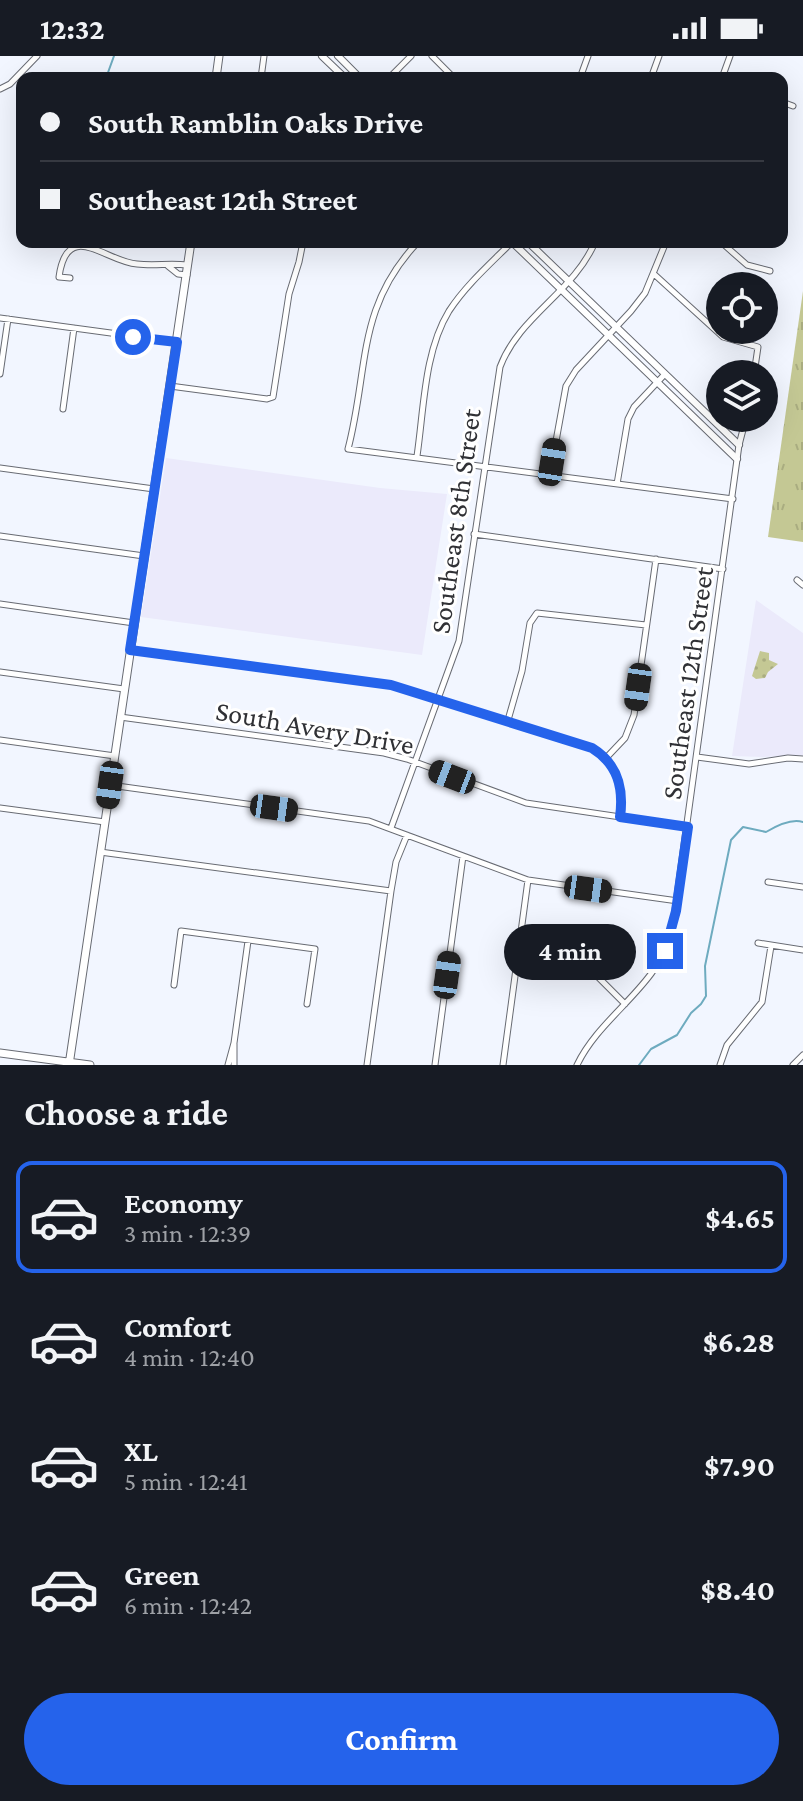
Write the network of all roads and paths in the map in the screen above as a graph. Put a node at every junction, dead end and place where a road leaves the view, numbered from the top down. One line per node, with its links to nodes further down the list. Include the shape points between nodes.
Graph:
1 (37, 56): 6 (street)
2 (322, 56): 7 (street)
3 (338, 56): 8 (street)
4 (411, 56): 9 (street)
5 (432, 56): 10 (street)
6 (22, 72)
7 (339, 72)
8 (354, 72)
9 (395, 72)
10 (448, 72)
11 (788, 104): 12 (street)
12 (793, 106)
13 (77, 248): 24 (street)
14 (92, 248): 25 (street, via 131,263)
15 (190, 248): 26 (main road)
16 (302, 248): 43 (street, via 273,397)
17 (413, 248): 47 (street, via 375,308 348,449)
18 (506, 248): 47 (street, via 444,321 433,351)
19 (518, 248): 32 (street)
20 (534, 248): 31 (street)
21 (592, 248): 31 (street, Southeast 8th Street)
22 (664, 248): 29 (street)
23 (728, 248): 27 (street, via 747,265)
24 (72, 249): 30 (street, via 62,260 59,277)
25 (167, 265): 26 (street); 28 (street)
26 (188, 265): 28 (main road)
27 (770, 271)
28 (187, 275): 38 (main road)
29 (655, 275): 35 (street); 39 (street, via 723,337 758,347)
30 (70, 278)
31 (568, 281): 32 (street, Southeast 8th Street); 35 (street)
32 (560, 288): 37 (street); 49 (street, Southeast 8th Street, via 516,335 504,356)
33 (0, 318): 34 (street)
34 (8, 319): 36 (street); 40 (street)
35 (616, 327): 37 (street); 41 (street)
36 (74, 328): 38 (street); 44 (street)
37 (609, 335): 42 (street); 51 (street, via 566,386)
38 (177, 342): 43 (main road)
39 (756, 360)
40 (0, 374)
41 (665, 374): 42 (street); 46 (street)
42 (657, 382): 48 (street); 52 (street, via 628,419)
43 (170, 386): 53 (main road)
44 (63, 409)
45 (742, 432): 46 (street, Southeast 12th Street)
46 (739, 445): 48 (street, Southeast 12th Street)
47 (417, 456): 49 (street)
48 (737, 459): 54 (street, Southeast 12th Street)
49 (483, 465): 51 (street); 55 (street, Southeast 8th Street)
50 (0, 468): 53 (street)
51 (550, 474): 52 (street)
52 (617, 484): 54 (street)
53 (154, 489): 57 (main road)
54 (733, 499): 59 (street, Southeast 12th Street)
55 (474, 534): 58 (street); 68 (street, Southeast 8th Street, via 461,629)
56 (0, 536): 57 (street)
57 (144, 556): 63 (main road)
58 (656, 559): 59 (street); 64 (street)
59 (723, 569): 73 (street, Southeast 12th Street)
60 (797, 580): 61 (street)
61 (803, 585)
62 (0, 604): 63 (street)
63 (134, 623): 65 (main road)
64 (646, 625): 70 (street, via 535,615); 74 (street, via 631,725)
65 (130, 650): 67 (main road); 68 (street, via 391,685)
66 (0, 672): 67 (street)
67 (124, 689): 69 (main road)
68 (440, 699): 70 (street); 76 (street, Southeast 8th Street)
69 (120, 717): 72 (main road); 76 (street, South Avery Drive, via 384,753)
70 (508, 720): 74 (street, via 587,746)
71 (0, 740): 72 (street)
72 (115, 756): 77 (main road)
73 (697, 757): 75 (street, via 749,764); 81 (street, Southeast 12th Street)
74 (606, 758): 79 (street, via 620,784)
75 (803, 759)
76 (415, 762): 79 (street, South Avery Drive, via 526,803); 82 (street, Southeast 8th Street)
77 (110, 785): 80 (main road); 82 (street)
78 (0, 808): 80 (street)
79 (620, 817): 81 (street, South Avery Drive)
80 (105, 822): 84 (main road)
81 (688, 827): 90 (street, Southeast 12th Street)
82 (391, 828): 83 (street)
83 (407, 835): 85 (street); 89 (street)
84 (100, 852): 89 (street); 101 (main road)
85 (463, 856): 86 (street); 105 (street)
86 (528, 880): 90 (street); 106 (street)
87 (768, 882): 88 (street)
88 (803, 887)
89 (391, 891): 104 (street)
90 (678, 901): 98 (street, Southeast 12th Street, via 661,958)
91 (248, 941): 96 (street, via 181,931); 97 (street, via 315,949); 103 (street)
92 (758, 943): 93 (street)
93 (771, 946): 94 (street); 108 (street, via 762,1002 727,1045)
94 (803, 950)
95 (592, 971): 98 (street)
96 (174, 985)
97 (307, 1004)
98 (625, 1004): 107 (street, Southeast 12th Street, via 595,1035)
99 (0, 1053): 101 (main road)
100 (803, 1055): 109 (street)
101 (70, 1064): 102 (main road)
102 (90, 1065)
103 (231, 1065)
104 (367, 1065)
105 (435, 1065)
106 (503, 1065)
107 (577, 1065)
108 (720, 1065)
109 (793, 1065)

